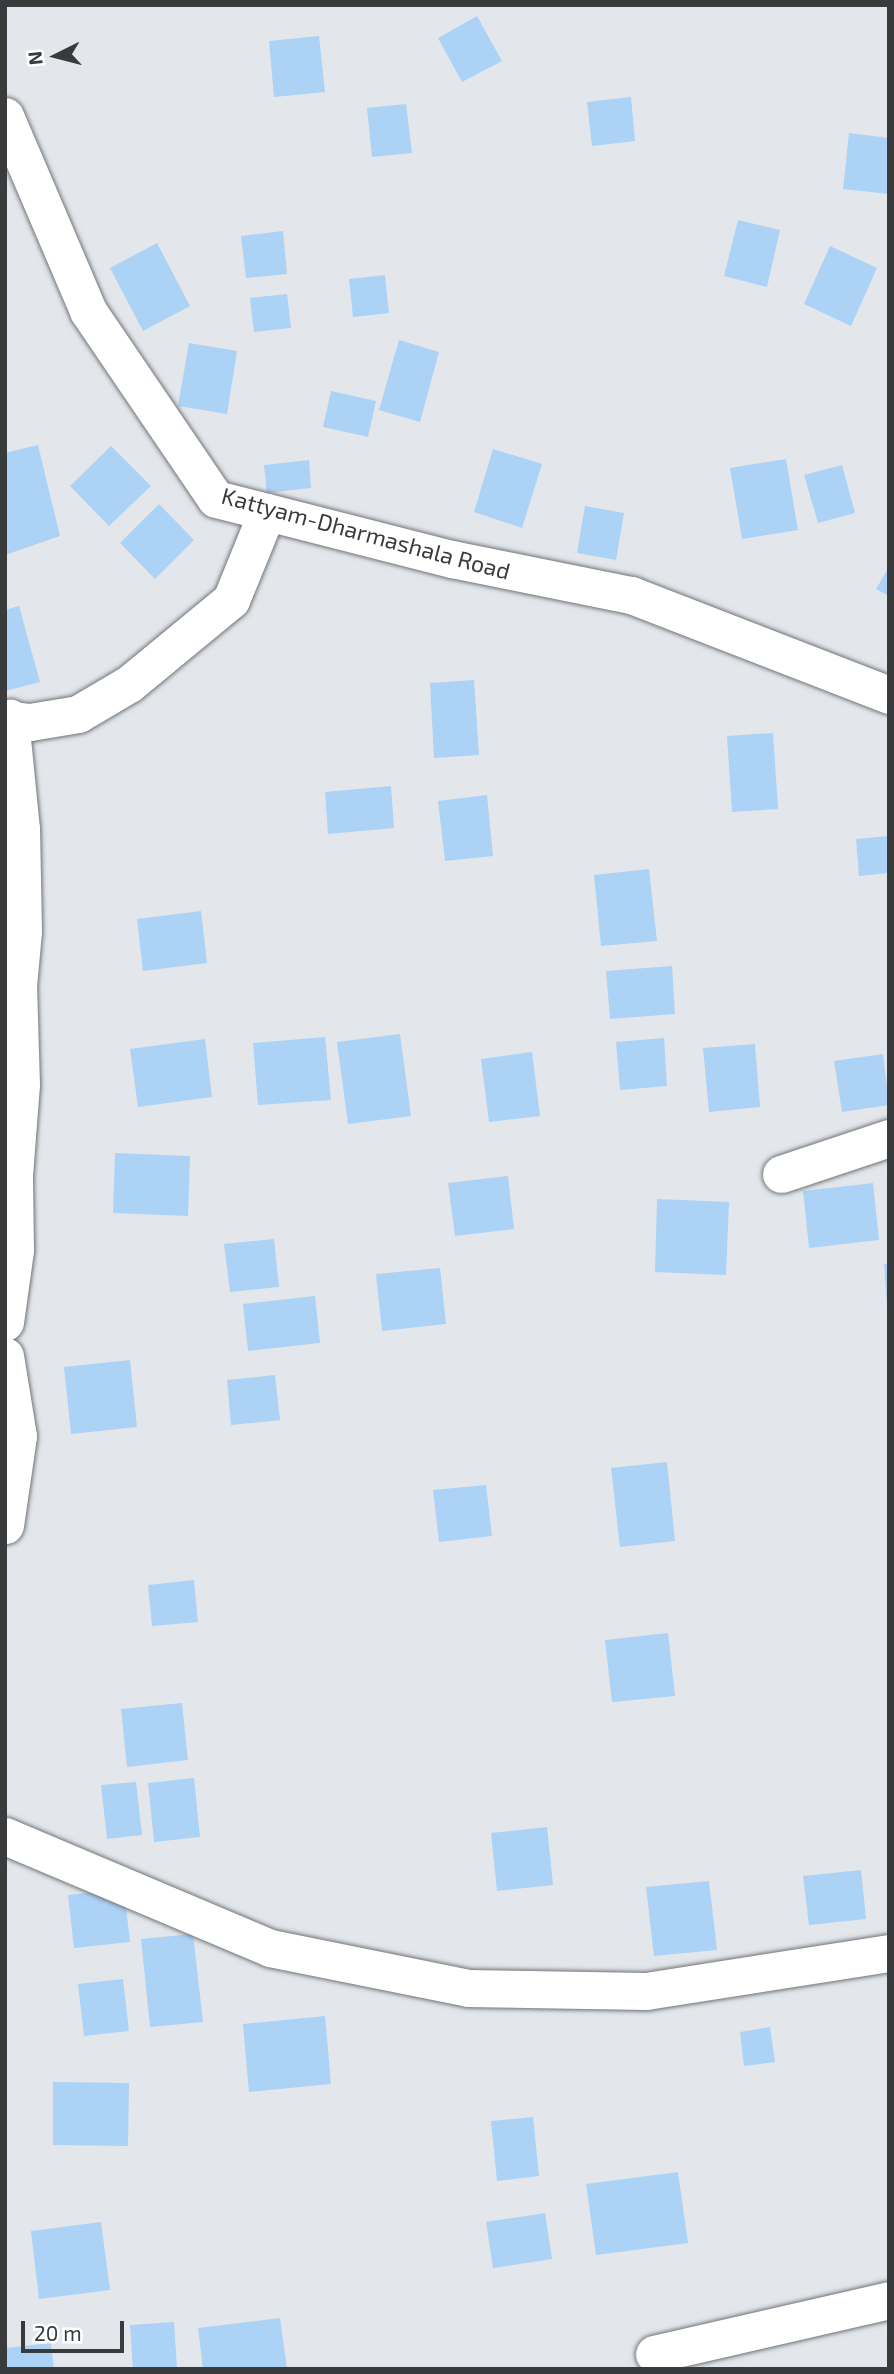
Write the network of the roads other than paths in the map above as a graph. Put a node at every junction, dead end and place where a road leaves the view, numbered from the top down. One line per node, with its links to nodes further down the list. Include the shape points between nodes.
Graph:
1 (5, 117): 2 (street, Kattyam-Dharmashala Road, via 88,312 216,499)
2 (267, 512): 3 (street, Kattyam-Dharmashala Road, via 452,559 631,595); 4 (street, via 231,600 186,639 129,684 78,714 30,722)
3 (889, 695)
4 (8, 719): 7 (street, via 21,829 23,931 18,986 21,1084 15,1250)
5 (889, 1138): 6 (street)
6 (781, 1174)
7 (5, 1322)
8 (5, 1356): 9 (street, via 18,1436)
9 (5, 1525)
10 (5, 1836): 11 (street, via 270,1948 468,1988 646,1991)
11 (889, 1953)
12 (889, 2300): 13 (street)
13 (654, 2354)

